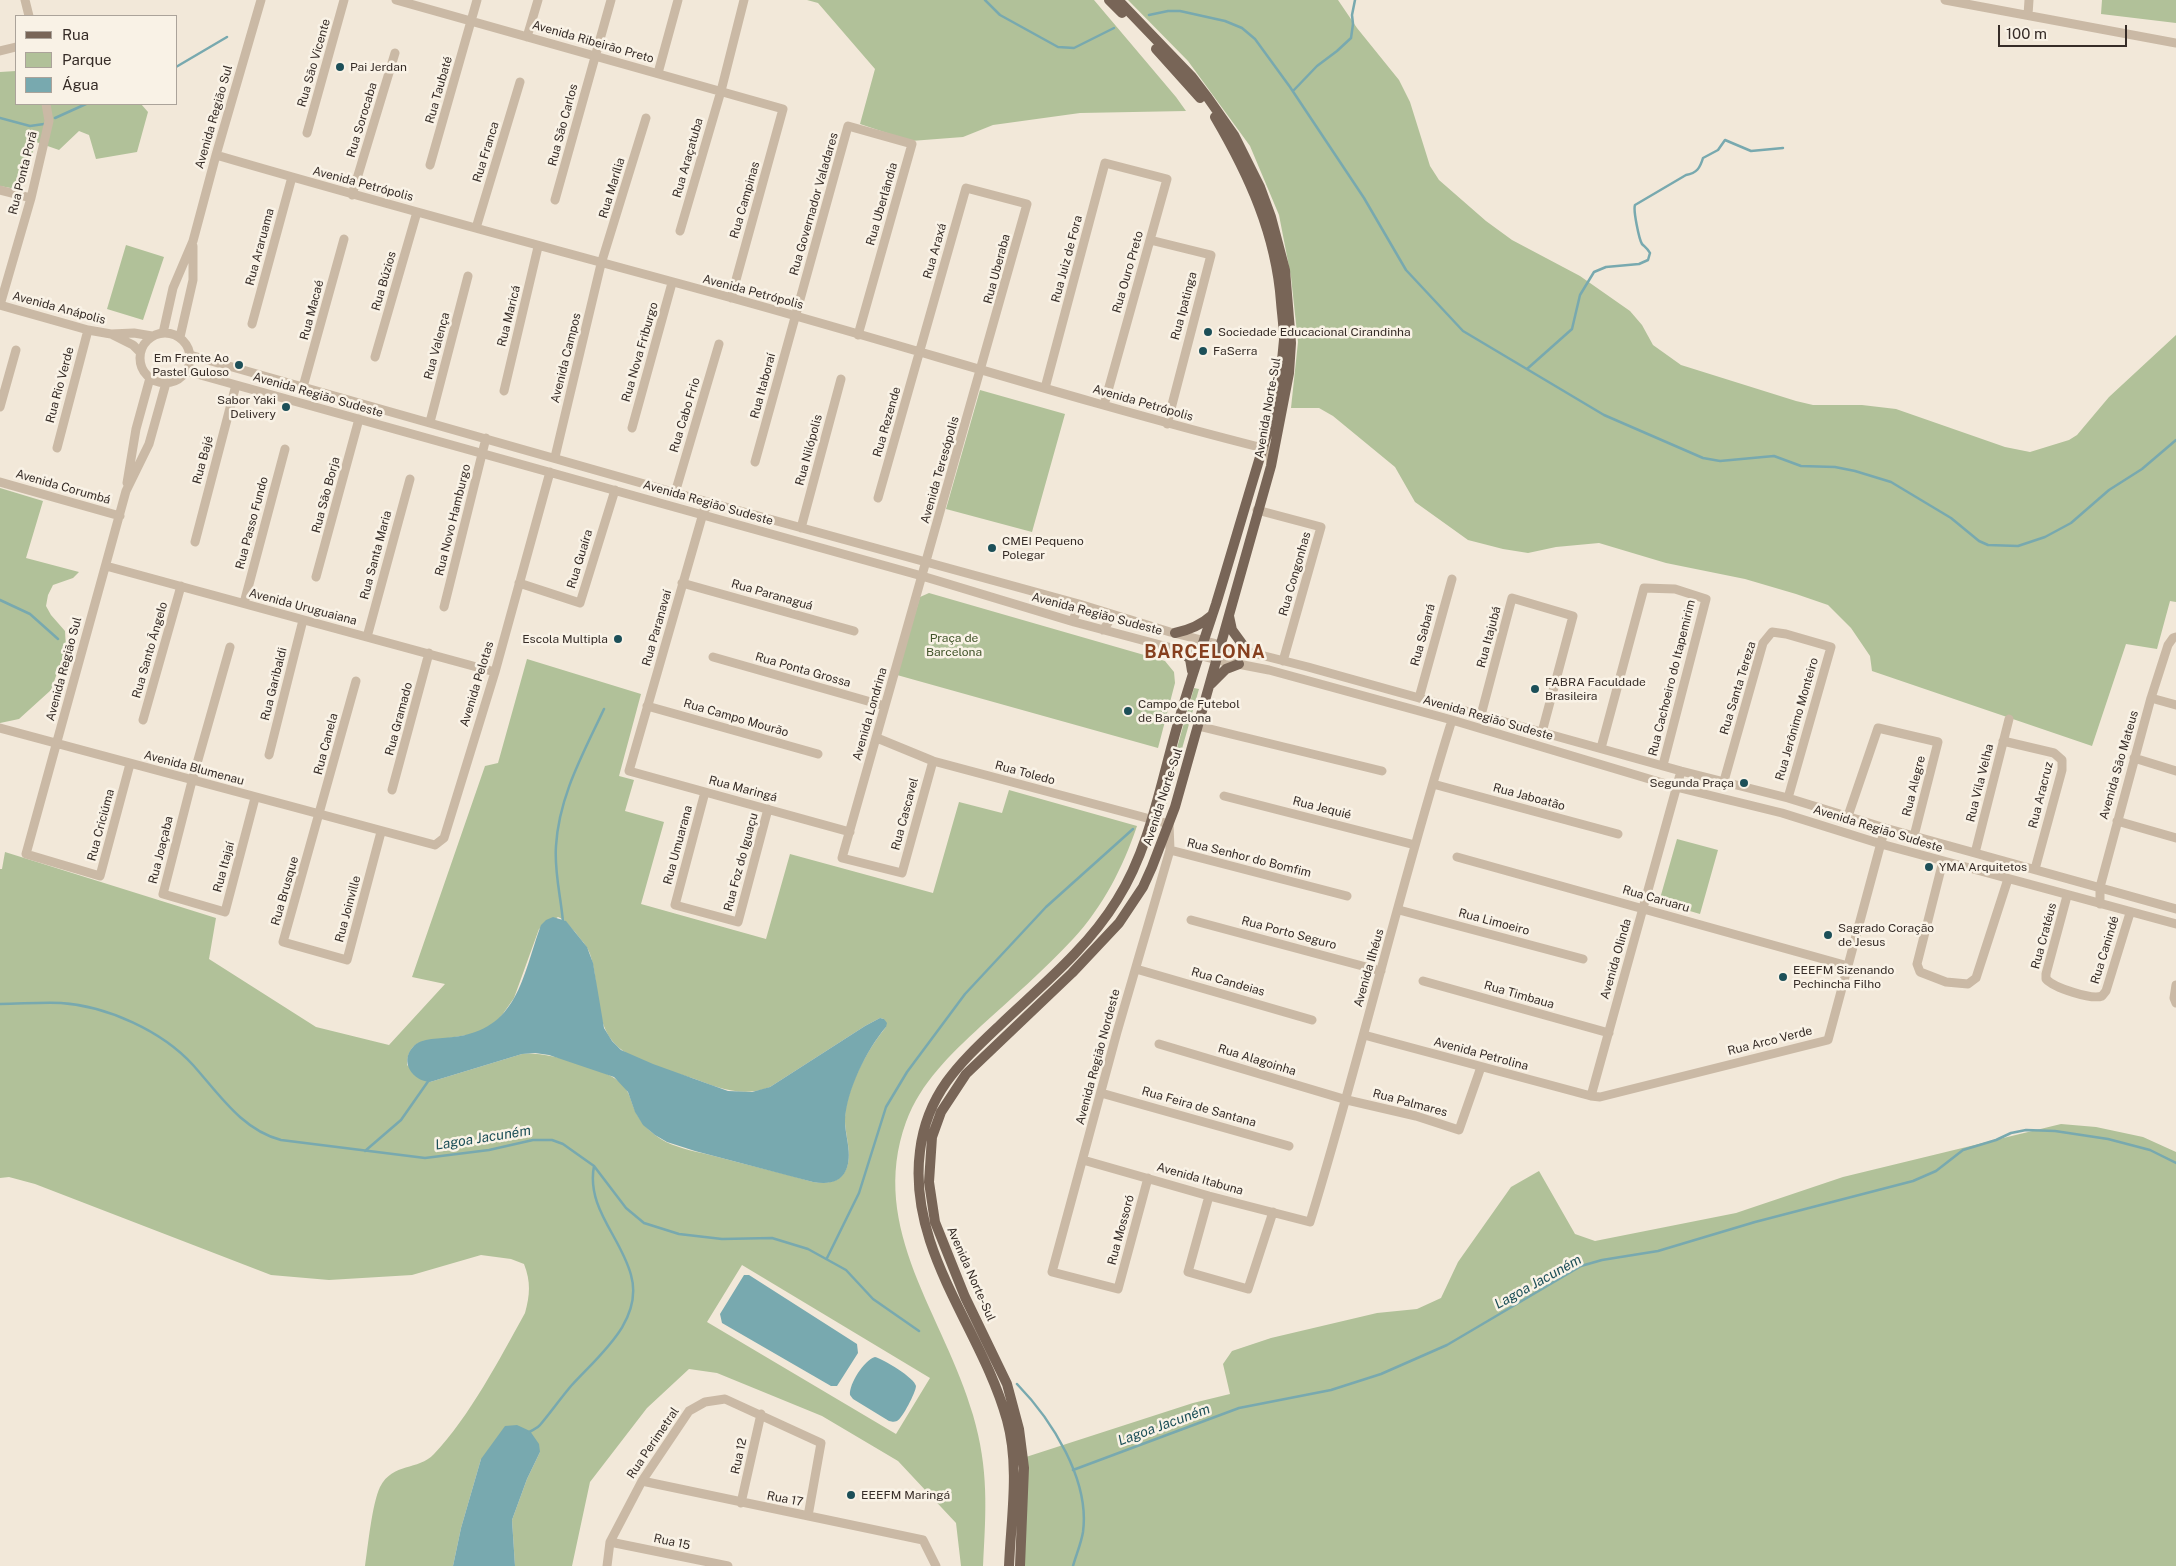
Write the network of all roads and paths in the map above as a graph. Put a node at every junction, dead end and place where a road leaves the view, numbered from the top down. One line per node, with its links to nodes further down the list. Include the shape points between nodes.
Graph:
1 (25, 0): 15 (street)
2 (261, 0): 32 (street, Avenida Região Sul)
3 (344, 0): 31 (street, Rua São Vicente)
4 (396, 0): 14 (street, Avenida Ribeirão Preto)
5 (477, 0): 17 (street, Rua Taubaté)
6 (538, 0): 18 (street)
7 (611, 0): 23 (street, Rua São Carlos)
8 (678, 0): 24 (street)
9 (744, 0): 26 (street, Rua Araçatuba)
10 (1109, 0): 84 (main road, Avenida Norte-Sul, via 1183,78 1214,116 1245,171 1268,232 1279,281 1284,340 1279,390)
11 (1118, 0): 89 (main road, Avenida Norte-Sul, via 1192,77 1221,115 1246,158 1272,217 1286,270 1291,343 1289,373)
12 (1945, 0): 16 (street)
13 (2029, 0): 16 (street)
14 (411, 2): 17 (street, Avenida Ribeirão Preto)
15 (28, 15)
16 (2028, 15): 19 (street)
17 (471, 22): 18 (street, Avenida Ribeirão Preto); 33 (street, Rua Taubaté)
18 (528, 37): 23 (street, Avenida Ribeirão Preto)
19 (2176, 43)
20 (15, 47): 21 (street)
21 (0, 51)
22 (395, 53): 37 (street, Rua Sorocaba)
23 (595, 56): 24 (street, Avenida Ribeirão Preto); 40 (street, Rua São Carlos)
24 (658, 74): 26 (street, Avenida Ribeirão Preto)
25 (520, 82): 42 (street, Rua Franca)
26 (721, 91): 28 (street, Avenida Ribeirão Preto); 43 (street, Rua Araçatuba)
27 (46, 105): 39 (street, Rua Ponta Porã, via 49,121)
28 (784, 108): 51 (street, Rua Campinas)
29 (646, 118): 48 (street, Rua Marília)
30 (848, 126): 53 (street, Rua Governador Valadares); 58 (street, Rua Uberlândia, via 912,144)
31 (307, 134)
32 (216, 155): 35 (street, Avenida Petrópolis); 46 (street, Avenida Região Sul)
33 (430, 165)
34 (1133, 169): 45 (street, Rua Ouro Preto, via 1167,179); 74 (street, Rua Juiz de Fora, via 1105,163)
35 (292, 178): 37 (street, Avenida Petrópolis); 54 (street, Rua Araruama)
36 (0, 190): 39 (street)
37 (352, 194): 41 (street, Avenida Petrópolis)
38 (997, 195): 64 (street, Rua Araxá, via 966,188); 67 (street, Rua Uberaba, via 1027,204)
39 (31, 198): 52 (street, Rua Ponta Porã)
40 (555, 200)
41 (417, 212): 42 (street, Avenida Petrópolis); 66 (street, Rua Búzios)
42 (476, 228): 47 (street, Avenida Petrópolis)
43 (680, 231)
44 (344, 239): 73 (street, Rua Macaé)
45 (1150, 240): 76 (street, Rua Ouro Preto); 80 (street, Rua Ipatinga, via 1211,256)
46 (193, 241): 56 (street, Avenida Região Sul, via 173,288); 60 (street, Avenida Região Sul, via 193,280)
47 (538, 247): 48 (street, Avenida Petrópolis); 75 (street, Rua Maricá)
48 (601, 264): 50 (street, Avenida Petrópolis); 87 (street, Avenida Campos)
49 (468, 276): 79 (street, Rua Valença)
50 (672, 283): 51 (street, Avenida Petrópolis); 81 (street, Rua Nova Friburgo)
51 (730, 298): 53 (street, Avenida Petrópolis)
52 (0, 305): 55 (street, Avenida Anápolis)
53 (795, 317): 58 (street, Avenida Petrópolis); 88 (street, Rua Itaboraí)
54 (252, 324)
55 (88, 330): 57 (street, Avenida Anápolis); 83 (street, Rua Rio Verde)
56 (163, 333): 59 (street); 60 (street)
57 (111, 334): 59 (street, Avenida Anápolis, via 134,332); 63 (street, Avenida Anápolis)
58 (858, 334): 64 (street, Avenida Petrópolis)
59 (152, 336): 63 (street)
60 (180, 337): 65 (street)
61 (719, 344): 96 (street, Rua Cabo Frio)
62 (16, 350): 77 (street)
63 (140, 352): 69 (street, via 141,365)
64 (920, 352): 67 (street, Avenida Petrópolis); 98 (street, Rua Rezende)
65 (190, 355): 68 (street); 73 (street, Avenida Região Sudeste)
66 (375, 357)
67 (982, 370): 74 (street, Avenida Petrópolis); 105 (street, Avenida Teresópolis)
68 (186, 371): 71 (street); 72 (street, Avenida Região Sudeste)
69 (150, 378): 71 (street); 95 (street, Avenida Região Sul, via 136,429)
70 (841, 378): 103 (street, Rua Nilópolis)
71 (166, 383): 95 (street, Avenida Região Sul, via 149,444)
72 (236, 385): 78 (street, Avenida Região Sudeste); 104 (street, Rua Bajé)
73 (303, 387): 79 (street, Avenida Região Sudeste)
74 (1045, 388): 76 (street, Avenida Petrópolis)
75 (504, 391)
76 (1104, 405): 80 (street, Avenida Petrópolis)
77 (0, 408)
78 (359, 419): 86 (street, Avenida Região Sudeste); 108 (street, Rua São Borja)
79 (430, 422): 82 (street, Avenida Região Sudeste)
80 (1167, 424): 84 (street, Avenida Petrópolis)
81 (632, 428)
82 (486, 438): 86 (street, Rua Novo Hamburgo); 87 (street, Avenida Região Sudeste)
83 (57, 448)
84 (1263, 448): 89 (street, via 1270,455); 117 (main road, Avenida Norte-Sul)
85 (285, 449): 113 (street, Rua Passo Fundo)
86 (482, 454): 90 (street, Avenida Região Sudeste); 115 (street, Rua Novo Hamburgo)
87 (555, 457): 93 (street, Avenida Região Sudeste)
88 (755, 462)
89 (1271, 466): 100 (main road, Avenida Norte-Sul)
90 (550, 472): 94 (street, Avenida Região Sudeste); 110 (street, Avenida Pelotas)
91 (410, 479): 124 (street, Rua Santa Maria)
92 (0, 482): 102 (street, Avenida Corumbá)
93 (659, 488): 96 (street, Avenida Região Sudeste); 97 (street, via 653,496)
94 (615, 490): 97 (street, Avenida Região Sudeste); 110 (street, Rua Guaíra, via 580,603)
95 (126, 491): 102 (street, Avenida Região Sul)
96 (675, 493): 99 (street, Avenida Região Sudeste)
97 (644, 498): 101 (street, Avenida Região Sudeste)
98 (878, 498)
99 (722, 506): 101 (street, via 709,505); 103 (street, Avenida Região Sudeste)
100 (1258, 510): 118 (main road, Avenida Norte-Sul); 136 (street, Rua Congonhas, via 1321,528)
101 (703, 515): 107 (street, Avenida Região Sudeste); 111 (street, Rua Paranavaí)
102 (120, 516): 106 (street, Avenida Região Sul)
103 (801, 528): 105 (street, Avenida Região Sudeste)
104 (195, 542)
105 (926, 562): 107 (street, Avenida Teresópolis); 114 (street, Avenida Região Sudeste)
106 (106, 566): 112 (street, Avenida Uruguaiana); 156 (street, Avenida Região Sul)
107 (922, 576): 120 (street, Avenida Região Sudeste); 146 (street, Avenida Londrina)
108 (316, 577)
109 (1452, 578): 142 (street, Rua Sabará)
110 (519, 583): 138 (street, Avenida Pelotas)
111 (682, 583): 122 (street, Rua Paranaguá); 145 (street, Rua Paranavaí)
112 (181, 586): 113 (street, Avenida Uruguaiana); 149 (street, Rua Santo Ângelo)
113 (244, 603): 119 (street, Avenida Uruguaiana)
114 (1080, 604): 116 (street, Avenida Região Sudeste); 120 (street)
115 (444, 607)
116 (1108, 613): 121 (street, via 1108,623); 123 (street, Avenida Região Sudeste)
117 (1212, 615): 123 (main road, via 1203,624); 127 (main road, Avenida Norte-Sul)
118 (1229, 615): 128 (main road, Avenida Norte-Sul); 131 (main road, via 1232,630)
119 (303, 620): 124 (street, Avenida Uruguaiana); 159 (street, Rua Garibaldi)
120 (1074, 622): 121 (street, Avenida Região Sudeste)
121 (1103, 630): 130 (street, Avenida Região Sudeste)
122 (854, 631)
123 (1175, 633): 127 (street, Avenida Região Sudeste)
124 (367, 637): 132 (street, Avenida Uruguaiana)
125 (2176, 637): 143 (street, Avenida São Mateus, via 2168,645)
126 (1802, 639): 169 (street, Rua Santa Tereza, via 1772,632 1762,643); 176 (street, Rua Jerônimo Monteiro, via 1830,647)
127 (1203, 641): 128 (street, Avenida Região Sudeste); 133 (main road, Avenida Norte-Sul)
128 (1220, 645): 131 (street, Avenida Região Sudeste); 135 (main road, Avenida Norte-Sul)
129 (230, 647): 168 (street)
130 (1180, 650): 133 (street, Avenida Região Sudeste); 139 (main road, via 1190,659)
131 (1248, 652): 136 (street, Avenida Região Sudeste)
132 (429, 654): 138 (street, Avenida Uruguaiana); 172 (street, Rua Gramado)
133 (1198, 655): 135 (street, Avenida Região Sudeste); 139 (main road, Avenida Norte-Sul)
134 (713, 657): 146 (street, Rua Ponta Grossa)
135 (1217, 660): 137 (street, Avenida Região Sudeste); 141 (main road, Avenida Norte-Sul)
136 (1284, 661): 142 (street, Avenida Região Sudeste)
137 (1239, 664): 141 (main road, via 1226,669); 150 (street, Avenida Região Sudeste)
138 (495, 672): 184 (street, Avenida Pelotas, via 444,838 432,845)
139 (1191, 679): 180 (main road, Avenida Norte-Sul)
140 (356, 680): 178 (street, Rua Canela)
141 (1209, 686): 151 (main road, Avenida Norte-Sul)
142 (1419, 698): 147 (street, Avenida Região Sudeste)
143 (2151, 698): 144 (street); 160 (street, Avenida São Mateus)
144 (2176, 705)
145 (648, 706): 158 (street, Rua Campo Mourão); 164 (street, Rua Paranavaí)
146 (885, 706): 154 (street, Avenida Londrina)
147 (1481, 715): 153 (street, Avenida Região Sudeste); 153 (street, Rua Itajubá, via 1512,598 1573,616)
148 (2009, 719): 155 (street, Rua Vila Velha)
149 (143, 720)
150 (1452, 720): 170 (street, Avenida Ilhéus); 171 (street, Avenida Região Sudeste)
151 (1198, 726): 165 (street); 182 (main road, Avenida Norte-Sul)
152 (0, 728): 156 (street, Avenida Blumenau)
153 (1542, 732): 157 (street, Avenida Região Sudeste)
154 (877, 738): 161 (street, Rua Toledo); 185 (street, Avenida Londrina)
155 (2003, 741): 192 (street, Rua Vila Velha); 197 (street, Rua Aracruz, via 2054,754 2062,760)
156 (56, 744): 162 (street, Avenida Blumenau); 193 (street, Avenida Região Sul)
157 (1601, 748): 163 (street, Avenida Região Sudeste); 163 (street, Rua Cachoeiro do Itapemirim, via 1644,588 1675,589 1706,599)
158 (818, 754)
159 (269, 755)
160 (2134, 758): 167 (street); 181 (street, Avenida São Mateus)
161 (933, 761): 180 (street, Rua Toledo); 195 (street, Rua Cascavel, via 902,873)
162 (130, 764): 168 (street, Avenida Blumenau); 193 (street, Rua Criciúma, via 100,876)
163 (1663, 765): 166 (street, Avenida Região Sudeste)
164 (629, 771): 173 (street, Rua Maringá)
165 (1382, 771)
166 (1681, 771): 169 (street, Avenida Região Sudeste); 171 (street, Avenida Olinda)
167 (2176, 771)
168 (192, 781): 175 (street, Avenida Blumenau); 202 (street, Rua Joaçaba, via 163,894)
169 (1724, 781): 176 (street, Avenida Região Sudeste)
170 (1433, 784): 186 (street, Rua Jaboatão); 190 (street, Avenida Ilhéus)
171 (1676, 787): 189 (street, Avenida Região Sudeste, via 1782,812); 204 (street, Avenida Olinda)
172 (392, 790)
173 (705, 792): 177 (street, Rua Maringá); 209 (street, Rua Umuarana, via 675,905)
174 (1224, 796): 190 (street, Rua Jequié)
175 (254, 798): 178 (street, Avenida Blumenau); 202 (street, Rua Itajaí, via 225,912)
176 (1788, 798): 179 (street, Avenida Região Sudeste)
177 (768, 809): 185 (street, Rua Maringá); 209 (street, Rua Foz do Iguaçu)
178 (319, 815): 184 (street, Avenida Blumenau); 211 (street, Rua Brusque, via 283,942)
179 (1848, 816): 183 (street, Avenida Região Sudeste); 187 (street, Rua Alegre, via 1878,728 1938,742)
180 (1151, 820): 182 (street, Rua Toledo); 243 (main road, Avenida Norte-Sul, via 1135,866 1108,914 1076,953 957,1066 931,1110 920,1147 920,1198 930,1242 995,1384 1012,1438)
181 (2117, 820): 188 (street); 199 (street, Avenida São Mateus)
182 (1169, 824): 191 (street, Rua Senhor do Bomfim); 244 (main road, Avenida Norte-Sul, via 1143,887 1119,923 1072,974 966,1074 941,1112 932,1137 929,1182 935,1222 965,1297 1007,1384 1019,1429 1024,1468)
183 (1885, 828): 187 (street, Avenida Região Sudeste); 189 (street, Rua Arco Verde)
184 (382, 832): 211 (street, Rua Joinville, via 347,960)
185 (850, 832): 195 (street, Avenida Londrina)
186 (1618, 834)
187 (1914, 836): 192 (street, Avenida Região Sudeste)
188 (2176, 838)
189 (1881, 844): 196 (street, Avenida Região Sudeste); 213 (street, Rua Arco Verde)
190 (1415, 845): 206 (street, Avenida Ilhéus)
191 (1170, 850): 200 (street, Rua Senhor do Bomfim); 214 (street, Avenida Região Nordeste)
192 (1975, 853): 197 (street, Avenida Região Sudeste)
193 (26, 854)
194 (1457, 857): 204 (street, Rua Caruaru)
195 (842, 858)
196 (1943, 861): 198 (street, Avenida Região Sudeste); 198 (street, via 1917,964 1920,972 1946,982 1968,984 1976,978)
197 (2034, 869): 199 (street, Avenida Região Sudeste)
198 (2008, 879): 201 (street, Avenida Região Sudeste)
199 (2100, 887): 203 (street, Avenida São Mateus); 205 (street, Avenida Região Sudeste)
200 (1347, 896)
201 (2067, 896): 203 (street, Avenida Região Sudeste); 218 (street, Rua Cratéus, via 2046,977 2054,985)
202 (195, 903)
203 (2100, 904): 207 (street, Avenida Região Sudeste)
204 (1643, 909): 213 (street, Rua Caruaru); 221 (street, Avenida Olinda)
205 (2176, 909)
206 (1399, 910): 212 (street, Rua Limoeiro); 215 (street, Avenida Ilhéus)
207 (2130, 913): 210 (street, Avenida Região Sudeste); 218 (street, Rua Canindé, via 2104,994 2094,997)
208 (1191, 920): 215 (street, Rua Porto Seguro)
209 (738, 922)
210 (2176, 924)
211 (315, 952)
212 (1583, 959)
213 (1848, 966): 226 (street, Rua Arco Verde, via 1828,1040 1600,1097)
214 (1136, 969): 220 (street, Rua Candeias); 225 (street, Avenida Região Nordeste)
215 (1381, 971): 222 (street, Avenida Ilhéus)
216 (1423, 981): 221 (street, Rua Timbaua)
217 (2176, 985): 219 (street)
218 (2076, 992)
219 (2176, 1003)
220 (1312, 1020)
221 (1609, 1033): 226 (street, Avenida Olinda)
222 (1364, 1036): 224 (street, Avenida Petrolina); 227 (street, Avenida Ilhéus)
223 (1160, 1044): 227 (street, Rua Alagoinha)
224 (1482, 1067): 226 (street, Avenida Petrolina); 227 (street, Rua Palmares, via 1460,1130)
225 (1101, 1093): 228 (street, Rua Feira de Santana); 229 (street, Avenida Região Nordeste)
226 (1591, 1096)
227 (1347, 1100): 233 (street, Avenida Ilhéus)
228 (1289, 1146)
229 (1083, 1160): 230 (street, Avenida Itabuna); 234 (street, Avenida Região Nordeste, via 1052,1272)
230 (1148, 1178): 231 (street, Avenida Itabuna); 234 (street, Rua Mossoró)
231 (1209, 1196): 232 (street, Avenida Itabuna); 232 (street, via 1188,1272 1248,1289)
232 (1273, 1212): 233 (street, Avenida Itabuna)
233 (1310, 1222)
234 (1118, 1289)
235 (761, 1414): 236 (street, Rua Perimetral, via 725,1399 705,1402 689,1411); 237 (street, Rua 12); 238 (street, Rua Perimetral, via 821,1443)
236 (642, 1481): 237 (street, Rua 17); 239 (street, Rua Perimetral)
237 (741, 1503): 238 (street, Rua 17)
238 (808, 1516): 242 (street, Rua 17, via 923,1540)
239 (610, 1542): 240 (street, Rua Perimetral); 241 (street, Rua 15)
240 (606, 1566)
241 (728, 1566)
242 (936, 1566)
243 (1009, 1566)
244 (1020, 1566)

